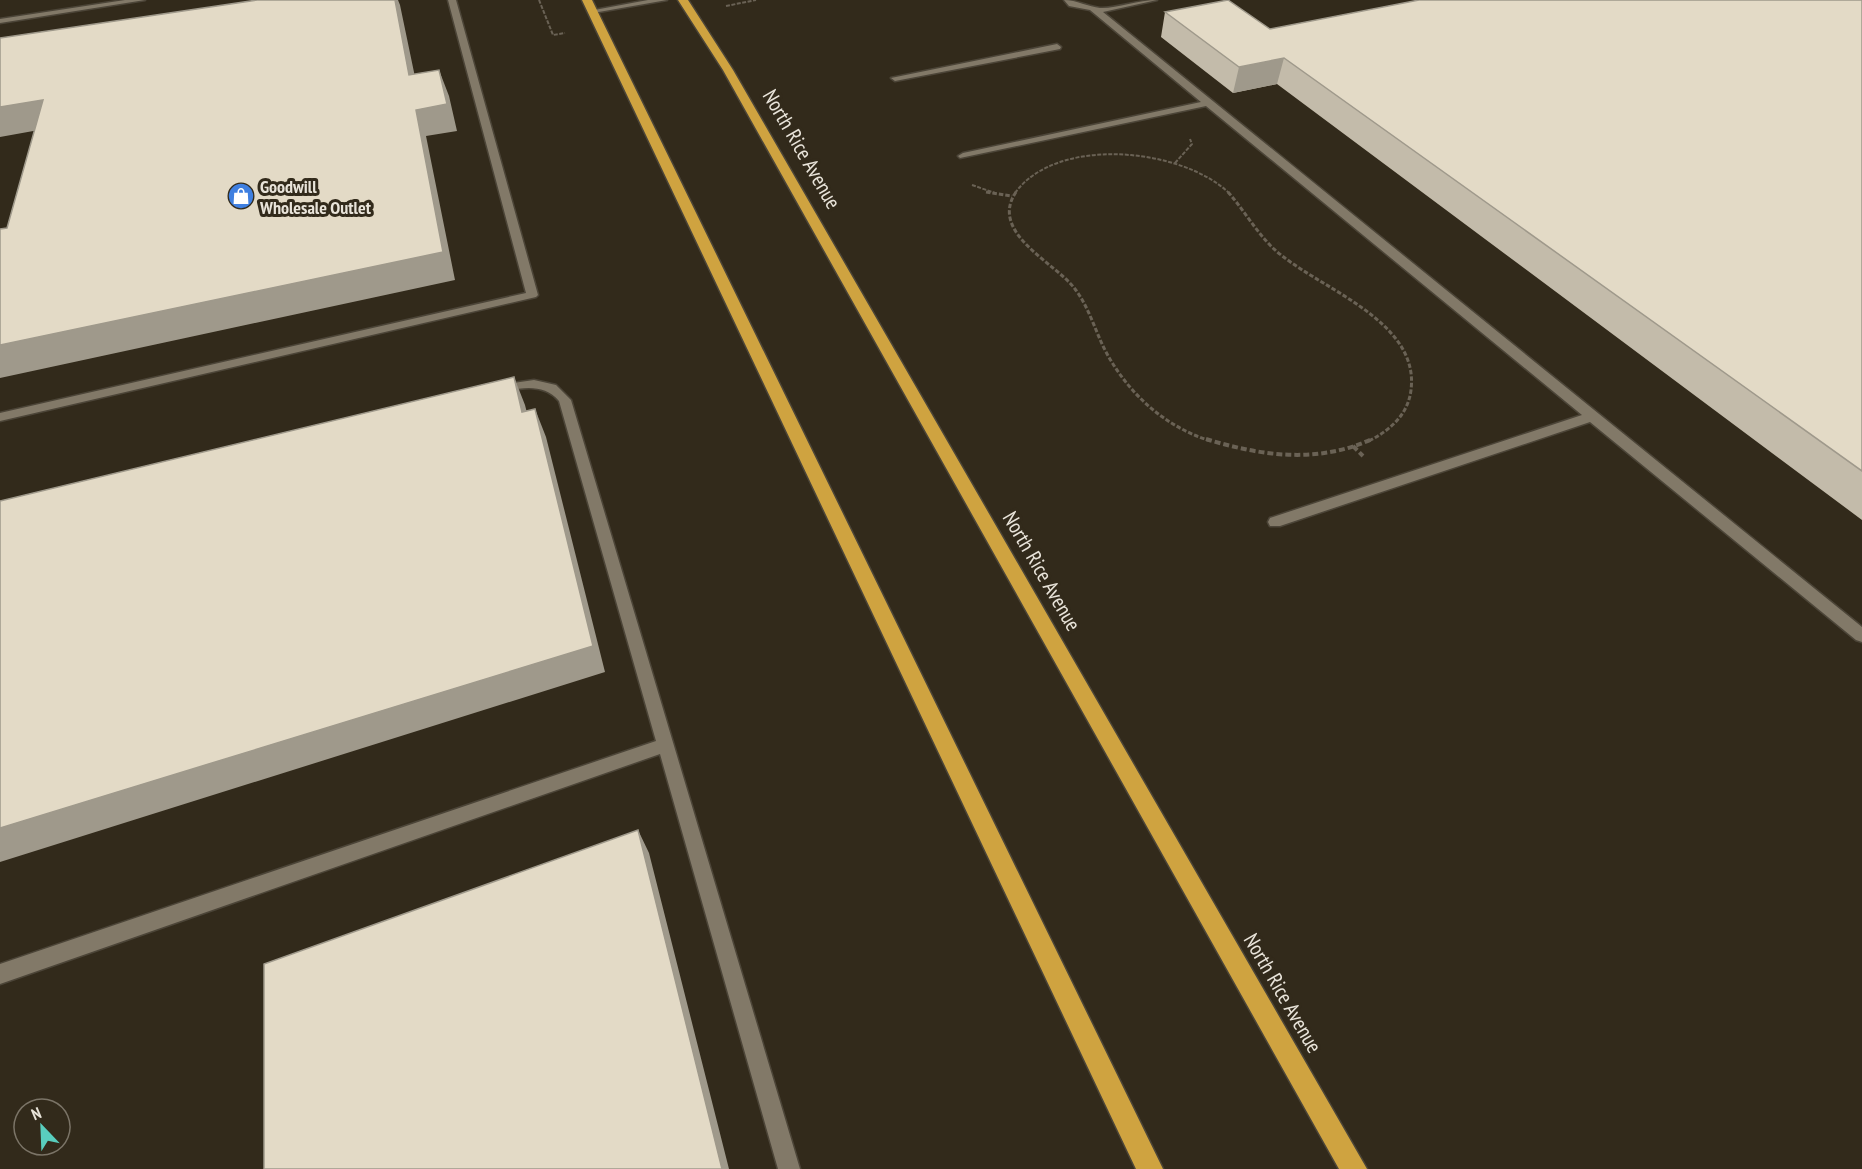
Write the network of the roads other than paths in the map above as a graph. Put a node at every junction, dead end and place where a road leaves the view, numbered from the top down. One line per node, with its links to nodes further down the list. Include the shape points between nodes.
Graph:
1 (141, 0): 9 (street)
2 (452, 0): 16 (street, via 532,295)
3 (663, 0): 7 (street)
4 (683, 0): 23 (highway, North Rice Avenue, via 728,70)
5 (1068, 0): 8 (street, via 1072,4)
6 (1153, 0): 8 (street)
7 (590, 6): 22 (highway)
8 (1096, 6): 12 (street)
9 (0, 21)
10 (1057, 47): 11 (street)
11 (895, 78)
12 (1208, 103): 13 (street); 15 (street)
13 (963, 156)
14 (486, 391): 19 (street, via 538,383 558,389 565,400)
15 (1593, 416): 17 (street); 18 (street)
16 (0, 417)
17 (1275, 522)
18 (1862, 636)
19 (665, 745): 20 (street); 21 (street)
20 (0, 974)
21 (789, 1169)
22 (1150, 1169)
23 (1354, 1169)

